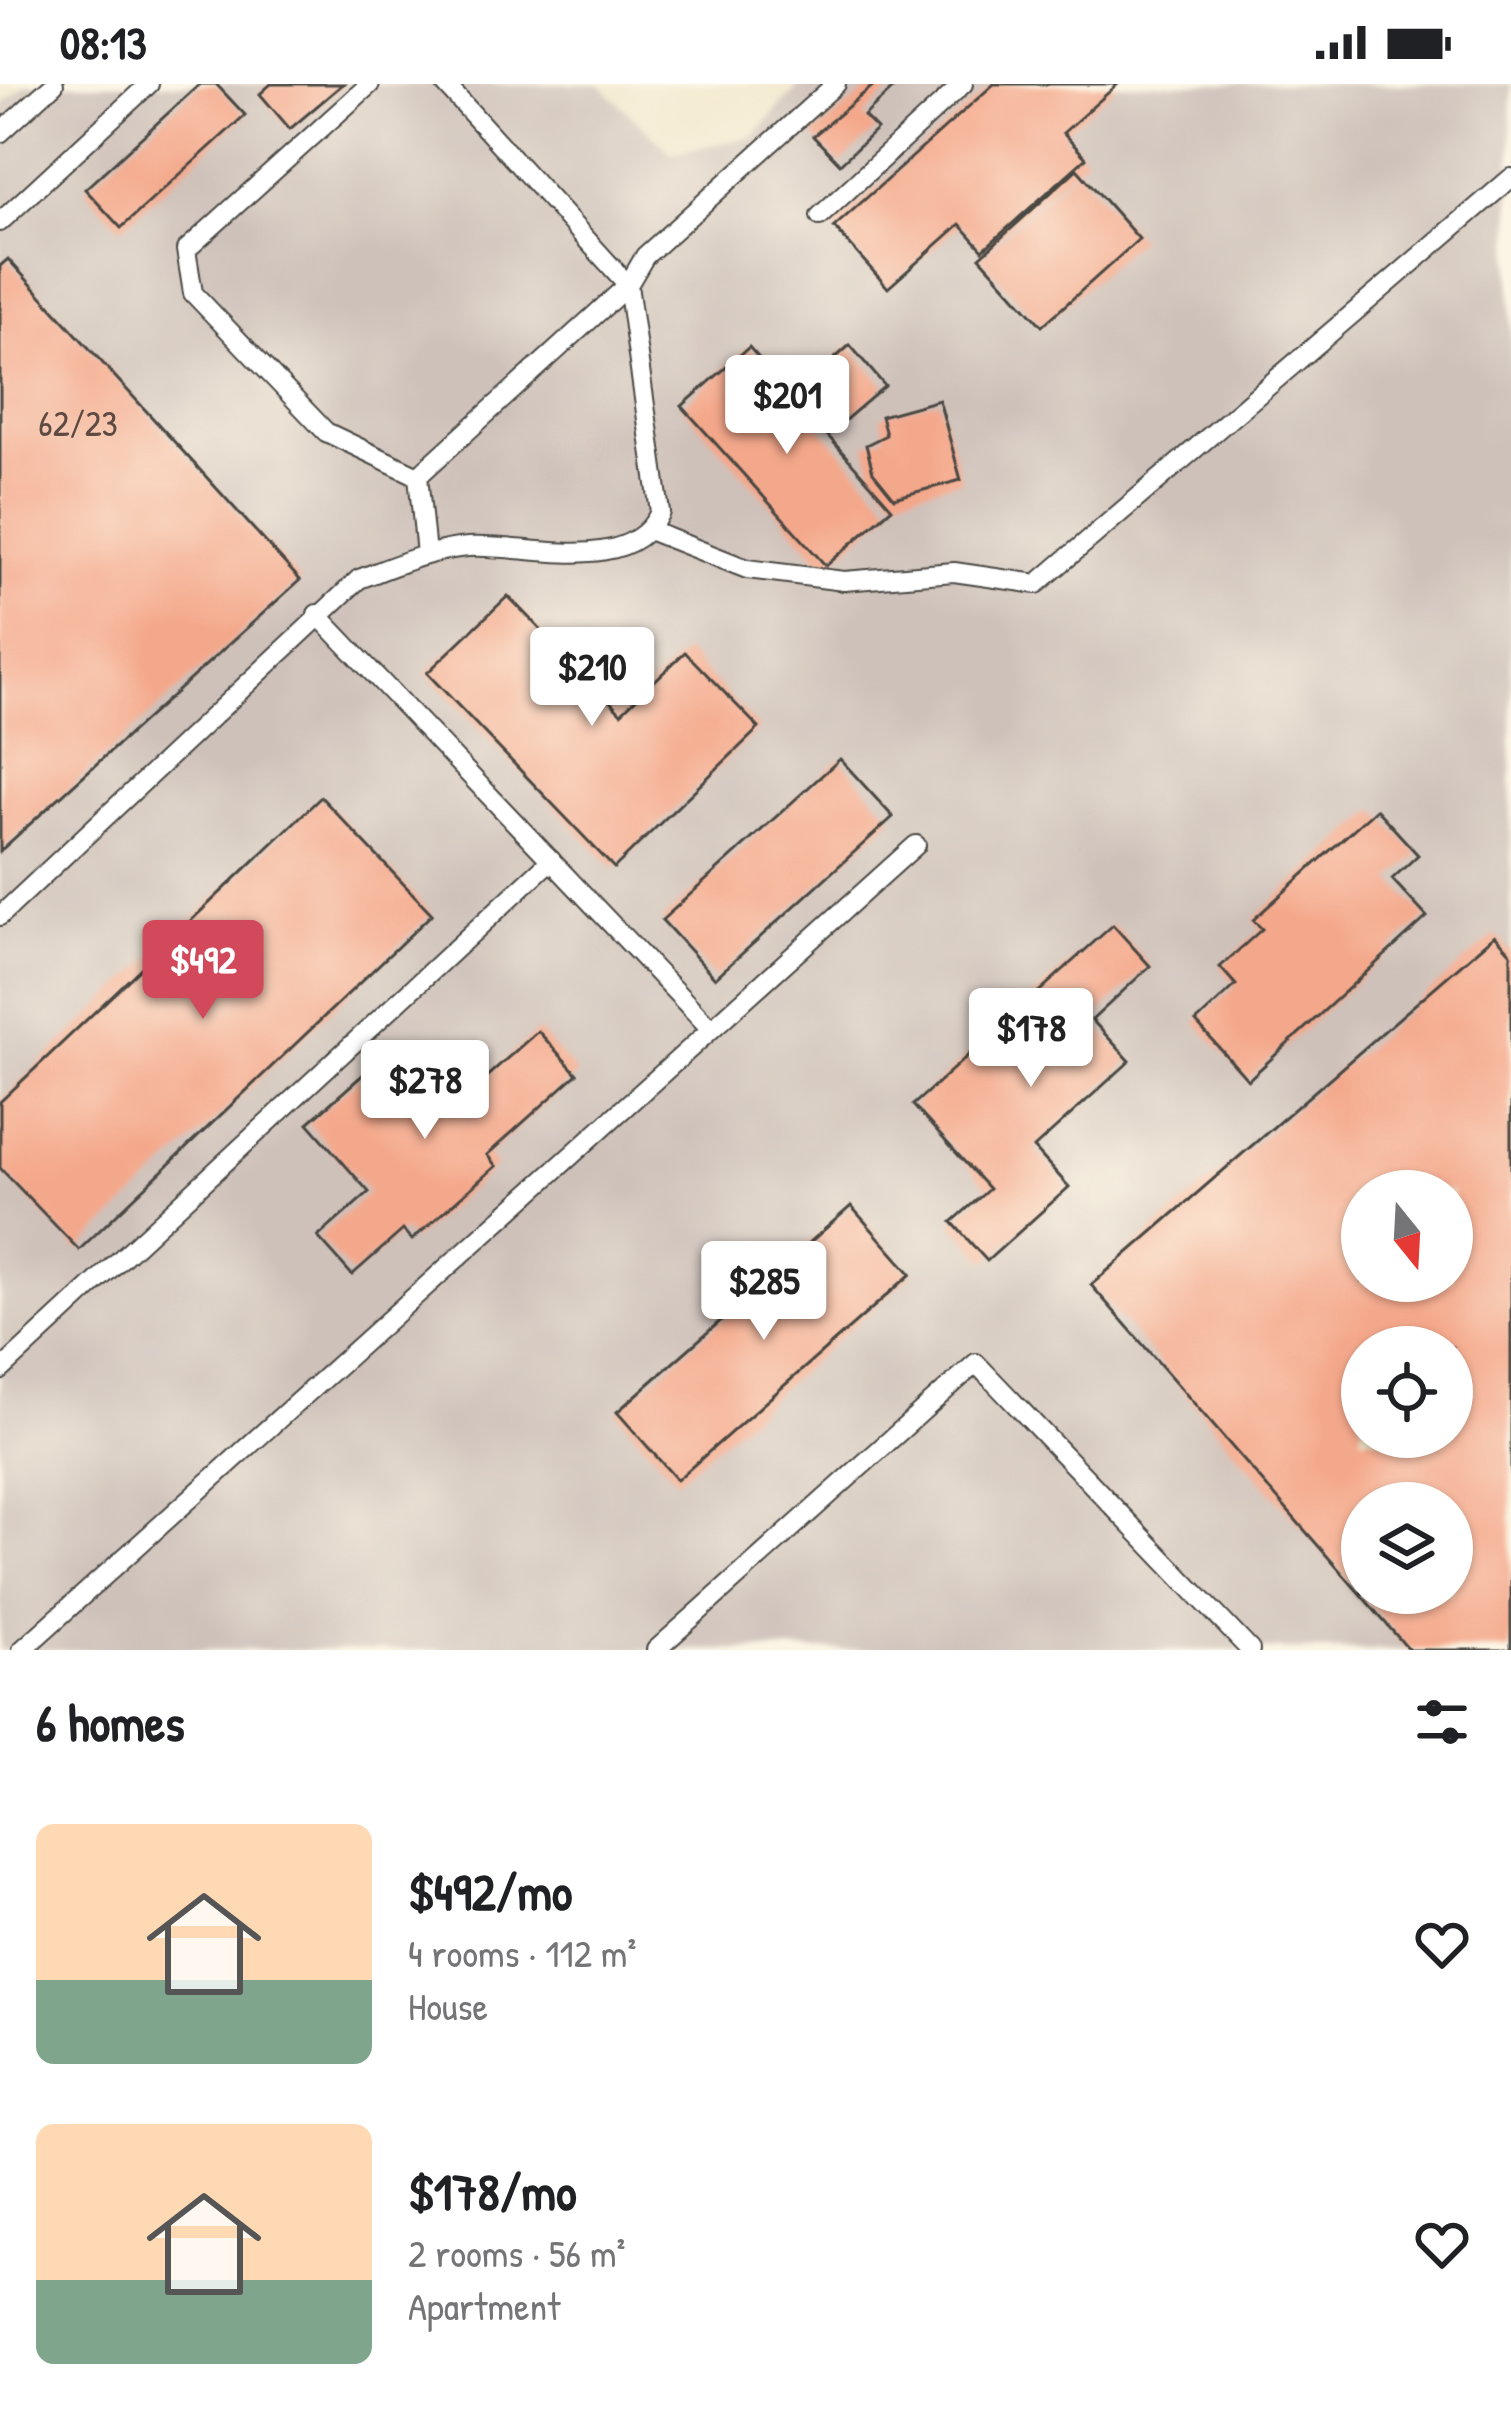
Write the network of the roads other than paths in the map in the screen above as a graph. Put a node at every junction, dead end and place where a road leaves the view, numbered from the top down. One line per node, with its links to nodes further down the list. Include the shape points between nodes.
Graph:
1 (54, 84): 7 (lane)
2 (149, 84): 10 (lane)
3 (370, 84): 12 (lane, via 186,250 185,271 193,292 326,432)
4 (445, 84): 11 (lane)
5 (836, 84): 11 (lane, via 645,256)
6 (963, 84): 9 (lane)
7 (0, 133)
8 (1511, 178): 13 (lane, via 1036,584 954,572 844,581 747,569)
9 (820, 216)
10 (0, 222)
11 (628, 285): 12 (lane); 13 (lane, via 660,512)
12 (418, 476): 14 (lane)
13 (651, 532): 14 (lane, via 627,546 586,551 467,547)
14 (426, 554): 15 (lane, via 359,579)
15 (317, 614): 17 (lane); 18 (lane)
16 (916, 844): 19 (lane)
17 (551, 860): 19 (lane); 20 (lane)
18 (0, 916)
19 (711, 1029): 21 (lane)
20 (0, 1371)
21 (22, 1650)
22 (656, 1650): 23 (lane, via 976,1363)
23 (1250, 1650)

